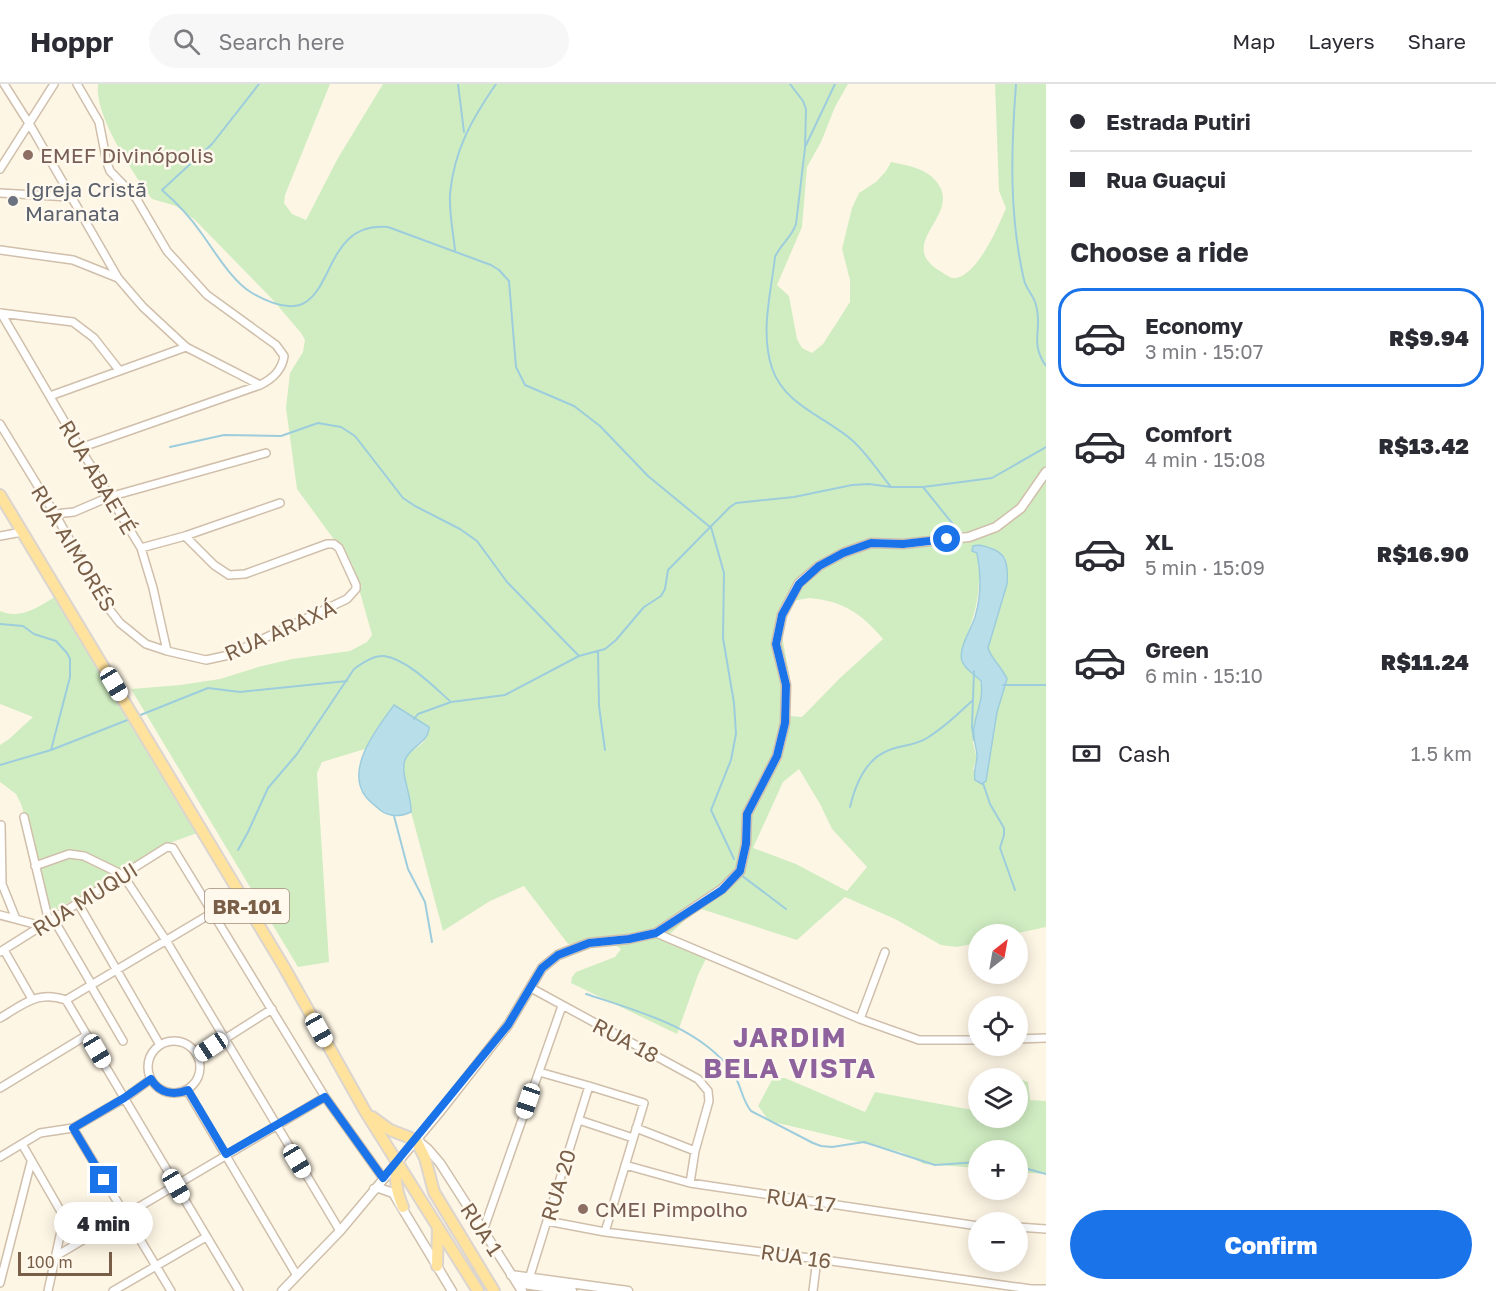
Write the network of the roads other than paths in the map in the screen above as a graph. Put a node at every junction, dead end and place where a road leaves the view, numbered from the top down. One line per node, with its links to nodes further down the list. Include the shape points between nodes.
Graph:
1 (4, 84): 4 (street)
2 (54, 84): 4 (street)
3 (77, 84): 13 (street, via 99,122 110,171 136,198 167,251 207,295 282,351 283,362 278,372)
4 (30, 125): 5 (street); 7 (street)
5 (0, 169)
6 (0, 193): 7 (street)
7 (70, 197): 9 (street)
8 (0, 250): 9 (street, via 73,260)
9 (118, 278): 11 (street)
10 (1, 313): 12 (street, via 73,322 94,338); 14 (street, RUA ABAETÉ)
11 (186, 347): 12 (street); 13 (street)
12 (119, 370): 14 (street)
13 (260, 385): 16 (street)
14 (50, 396): 16 (street, RUA ABAETÉ)
15 (0, 424): 22 (street, RUA AIMORÉS)
16 (80, 448): 20 (street, RUA ABAETÉ)
17 (266, 453): 20 (street)
18 (1046, 472): 39 (street, via 1021,507 996,527 969,537 871,543 819,566 799,584 782,615 776,644 786,685 785,723 777,756 747,814 740,871 722,890)
19 (0, 495): 23 (main road, BR-101)
20 (110, 497): 22 (street, via 74,512); 26 (street, RUA ABAETÉ)
21 (280, 503): 25 (street)
22 (55, 514): 27 (street, RUA AIMORÉS, via 109,609 132,634)
23 (22, 532): 24 (street); 67 (main road, BR-101, via 278,957)
24 (0, 536)
25 (185, 536): 26 (street); 27 (street, RUA ARAXÁ, via 214,566 230,575 334,544 356,585 355,593 229,655 206,660)
26 (141, 548): 27 (street, RUA ABAETÉ)
27 (167, 651)
28 (24, 817): 30 (street)
29 (1, 825): 32 (street)
30 (35, 866): 31 (street, via 69,854 84,856); 37 (street)
31 (123, 875): 33 (street, RUA MUQUI); 34 (street, RUA MUQUI, via 171,847); 40 (street)
32 (1, 884): 36 (street)
33 (78, 903): 37 (street, RUA MUQUI); 43 (street)
34 (212, 914): 40 (street); 49 (street)
35 (0, 915): 36 (street)
36 (16, 919): 38 (street)
37 (52, 921): 38 (street, RUA MUQUI); 44 (street)
38 (42, 926): 41 (street, RUA MUQUI)
39 (656, 933): 45 (street, via 589,943 558,955 542,968); 51 (street)
40 (167, 942): 43 (street); 53 (street)
41 (2, 951): 46 (street)
42 (885, 952): 51 (street)
43 (118, 971): 44 (street); 58 (street)
44 (91, 986): 47 (street); 57 (street)
45 (531, 988): 48 (street, RUA 18); 73 (street, via 508,1025)
46 (32, 999): 47 (street, via 51,995); 50 (street)
47 (66, 1000): 52 (street)
48 (562, 1006): 60 (street); 75 (street, RUA 18, via 698,1079 708,1091 709,1101)
49 (272, 1009): 53 (street); 65 (street)
50 (0, 1018)
51 (860, 1018): 56 (street, via 919,1040)
52 (87, 1035): 63 (street); 66 (street)
53 (224, 1038): 59 (street); 69 (street)
54 (1046, 1038): 55 (street)
55 (1028, 1039)
56 (968, 1040)
57 (123, 1041)
58 (160, 1045): 59 (street, via 181,1041); 61 (street, via 149,1059)
59 (198, 1056): 64 (street, via 200,1072)
60 (538, 1072): 62 (street); 96 (street)
61 (151, 1079): 64 (street, via 165,1092); 66 (street)
62 (589, 1086): 68 (street, RUA 20); 71 (street, via 644,1103)
63 (0, 1088)
64 (188, 1090): 76 (street)
65 (325, 1097): 69 (street); 83 (street)
66 (124, 1098): 70 (street); 85 (street)
67 (365, 1111): 73 (main road, via 390,1130); 78 (main road, BR-101)
68 (579, 1120): 72 (street); 90 (street, RUA 20)
69 (276, 1125): 76 (street); 95 (street)
70 (73, 1128): 74 (street, via 44,1132); 89 (street)
71 (636, 1128): 72 (street); 75 (street)
72 (633, 1138): 80 (street)
73 (416, 1140): 78 (street); 81 (street, RUA 1); 82 (main road)
74 (22, 1144): 77 (street); 79 (street)
75 (695, 1151): 84 (street)
76 (226, 1154): 85 (street); 103 (street)
77 (0, 1157)
78 (398, 1161): 83 (street); 88 (main road, via 395,1180); 92 (main road, BR-101)
79 (31, 1162): 99 (street, via 64,1217); 105 (street)
80 (625, 1165): 84 (street, RUA 17); 97 (street)
81 (442, 1167): 82 (street); 96 (street, RUA 1)
82 (429, 1176): 115 (main road, via 434,1192)
83 (383, 1178): 86 (street); 87 (street)
84 (690, 1183): 91 (street, RUA 17)
85 (176, 1186): 89 (street); 98 (street)
86 (374, 1189): 87 (street); 95 (street)
87 (393, 1193): 88 (street)
88 (403, 1207): 102 (street)
89 (125, 1215): 99 (street); 101 (street)
90 (547, 1221): 97 (street, RUA 16); 104 (street, RUA 20)
91 (968, 1225)
92 (438, 1227): 102 (main road); 114 (main road, BR-101)
93 (1028, 1228): 94 (street)
94 (1046, 1229)
95 (339, 1231): 103 (street)
96 (483, 1231): 104 (street, RUA 1)
97 (605, 1232): 100 (street, RUA 16)
98 (206, 1237): 101 (street); 111 (street)
99 (56, 1256): 108 (street)
100 (817, 1259): 107 (street, RUA 16); 117 (street)
101 (155, 1266): 109 (street); 110 (street)
102 (437, 1266): 113 (street)
103 (296, 1274): 112 (street)
104 (521, 1282): 106 (street)
105 (0, 1283)
106 (571, 1289): 116 (street)
107 (1045, 1290)
108 (48, 1291)
109 (113, 1291)
110 (171, 1291)
111 (239, 1291)
112 (282, 1291)
113 (453, 1291)
114 (478, 1291)
115 (494, 1291)
116 (628, 1291)
117 (813, 1291)

